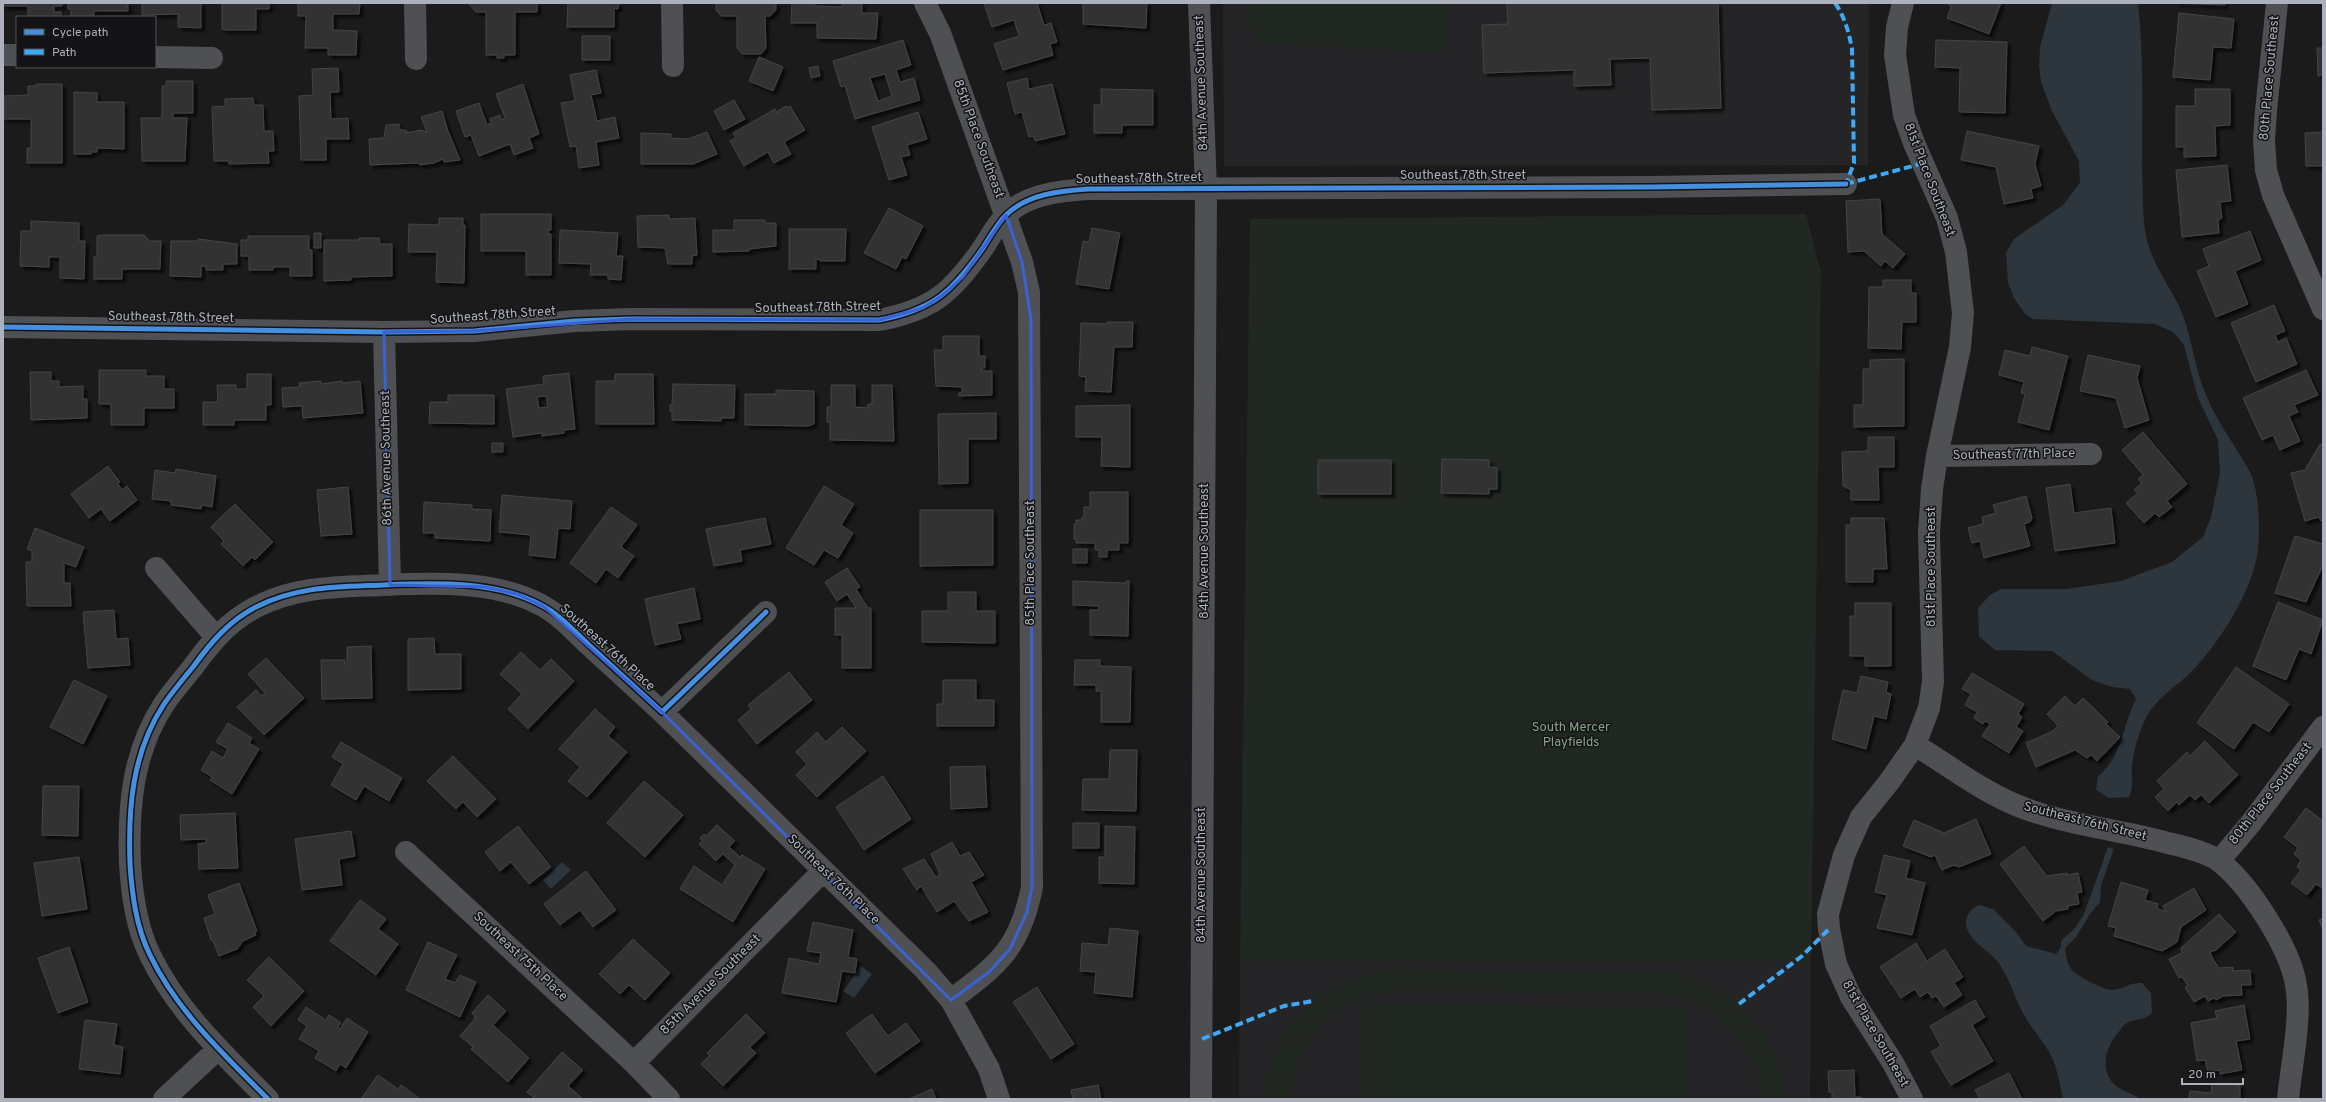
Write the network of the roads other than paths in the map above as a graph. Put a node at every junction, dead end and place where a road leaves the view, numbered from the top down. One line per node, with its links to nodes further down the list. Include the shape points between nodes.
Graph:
1 (415, 3): 11 (street)
2 (672, 3): 12 (street)
3 (925, 3): 15 (street, 85th Place Southeast, via 940,33)
4 (1199, 3): 14 (street, 84th Avenue Southeast)
5 (1903, 3): 20 (street, 81st Place Southeast, via 1897,27 1895,55 1904,115 1947,218 1962,288 1960,346)
6 (2277, 3): 16 (street, 80th Place Southeast, via 2264,140 2266,170 2272,195)
7 (3, 55): 8 (street)
8 (16, 55)
9 (156, 57): 10 (street)
10 (212, 58)
11 (416, 59)
12 (673, 66)
13 (1846, 184): 14 (street, Southeast 78th Street)
14 (1206, 189): 15 (street, Southeast 78th Street, via 1088,188 1060,191 1035,197); 38 (street, 84th Avenue Southeast)
15 (1006, 215): 18 (street, Southeast 78th Street, via 962,277 944,295 923,308 879,320 632,319 575,321 474,331); 31 (street, 85th Place Southeast, via 1029,292 1032,887 1020,933 1010,950 989,972)
16 (2323, 309)
17 (3, 327): 18 (street, Southeast 78th Street)
18 (384, 332): 22 (street, 86th Avenue Southeast)
19 (2091, 454): 20 (street, Southeast 77th Place)
20 (1936, 456): 27 (street, 81st Place Southeast, via 1929,533 1933,682 1929,708)
21 (156, 568): 24 (street)
22 (390, 585): 24 (street, Southeast 76th Place, via 311,588 282,596 236,619); 25 (street, Southeast 76th Place, via 485,587 516,594 543,606 563,621)
23 (766, 612): 25 (street)
24 (215, 636): 32 (street, via 163,705 145,744 132,782 129,834 131,888 138,922 149,954 167,985)
25 (662, 712): 30 (street, Southeast 76th Place)
26 (2323, 727): 29 (street, 80th Place Southeast)
27 (1915, 745): 29 (street, Southeast 76th Street, via 2016,805 2169,843); 39 (street, 81st Place Southeast, via 1861,817 1844,854 1828,914 1836,964 1851,997 1893,1063)
28 (406, 852): 33 (street, Southeast 75th Place)
29 (2219, 861): 40 (street, via 2250,894 2276,933 2291,964 2297,986 2297,1010)
30 (823, 871): 31 (street, Southeast 76th Place, via 926,971); 33 (street, 85th Avenue Southeast)
31 (952, 1000): 37 (street, via 989,1068)
32 (218, 1049): 34 (street); 35 (street)
33 (634, 1063): 36 (street)
34 (164, 1099)
35 (268, 1099)
36 (669, 1099)
37 (999, 1099)
38 (1201, 1099)
39 (1912, 1099)
40 (2288, 1099)

